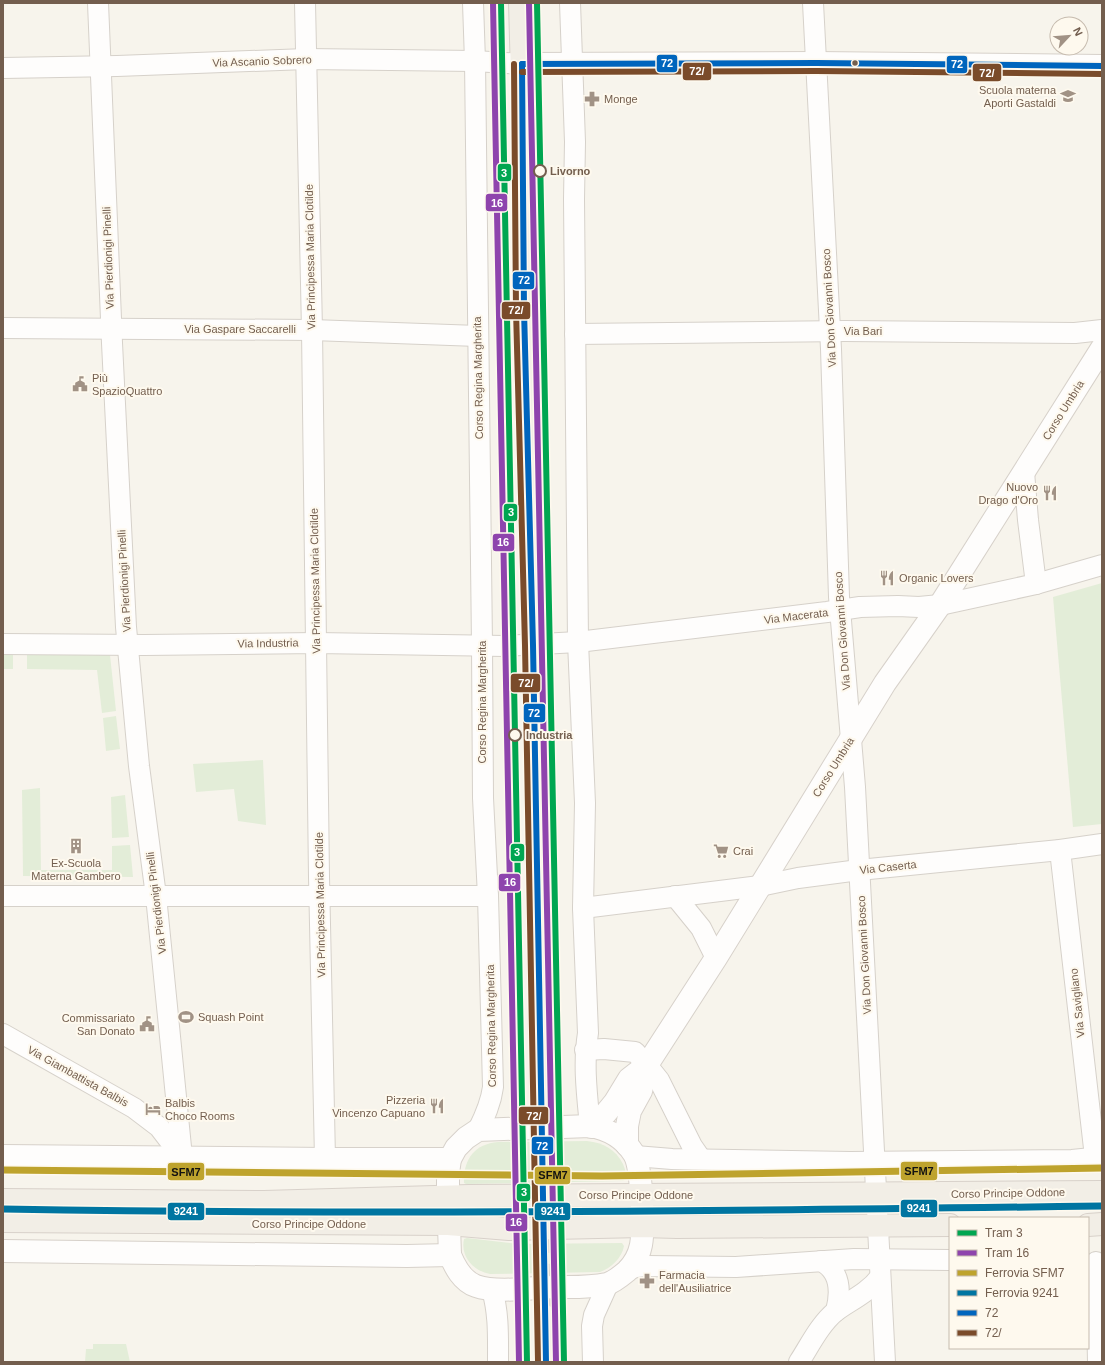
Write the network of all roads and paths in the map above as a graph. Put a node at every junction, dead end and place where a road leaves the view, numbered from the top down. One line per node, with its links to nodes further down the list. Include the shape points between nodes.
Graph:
1 (98, 3): 13 (street, Via Pierdionigi Pinelli)
2 (305, 3): 7 (street, Via Principessa Maria Clotilde)
3 (473, 3): 8 (street, Corso Regina Margherita)
4 (520, 3): 9 (main road)
5 (570, 3): 10 (street)
6 (813, 3): 11 (street, Via Don Giovanni Bosco)
7 (306, 59): 8 (street, Via Ascanio Sobrero); 13 (street, Via Ascanio Sobrero); 17 (street, Via Principessa Maria Clotilde)
8 (475, 61): 9 (street, Via Ascanio Sobrero); 21 (street, Corso Regina Margherita)
9 (522, 64): 10 (main road); 33 (main road, via 524,310)
10 (573, 64): 11 (main road); 20 (street)
11 (816, 64): 12 (main road); 19 (street, Via Don Giovanni Bosco)
12 (1102, 66)
13 (100, 67): 14 (street, Via Ascanio Sobrero); 16 (street, Via Pierdionigi Pinelli)
14 (3, 68)
15 (3, 328): 16 (street, Via Gaspare Saccarelli)
16 (111, 329): 17 (street, Via Gaspare Saccarelli); 31 (street, Via Pierdionigi Pinelli)
17 (312, 330): 21 (street, Via Gaspare Saccarelli); 29 (street, Via Principessa Maria Clotilde)
18 (1102, 330): 19 (street, Via Bari, via 1075,333)
19 (830, 331): 20 (street, Via Bari); 27 (street, Via Don Giovanni Bosco)
20 (575, 334): 28 (street)
21 (478, 336): 32 (street, Corso Regina Margherita)
22 (1102, 348): 23 (main road, Corso Umbria)
23 (1024, 472): 25 (street); 26 (main road, Corso Umbria)
24 (1102, 565): 25 (street, Via Macerata)
25 (1036, 584): 26 (street, Via Macerata)
26 (940, 605): 27 (street, Via Macerata); 34 (main road, Corso Umbria, via 885,683)
27 (839, 610): 28 (street, Via Macerata); 34 (street, Via Don Giovanni Bosco)
28 (578, 642): 33 (street, Via Macerata); 44 (street, via 585,803)
29 (317, 643): 31 (street, Via Industria); 32 (street, Via Industria); 41 (street, Via Principessa Maria Clotilde)
30 (3, 644): 31 (street, Via Industria)
31 (127, 645): 40 (street, Via Pierdionigi Pinelli)
32 (482, 645): 33 (street, Via Industria); 42 (street, Corso Regina Margherita, via 483,798)
33 (533, 645): 49 (main road)
34 (851, 739): 37 (street, Via Don Giovanni Bosco); 38 (main road, Corso Umbria)
35 (1102, 844): 36 (street, Via Caserta)
36 (1060, 850): 37 (street, Via Caserta); 55 (street, Via Savigliano)
37 (859, 870): 38 (street, Via Caserta); 59 (street, Via Don Giovanni Bosco)
38 (760, 886): 43 (street, Via Caserta); 45 (main road, Corso Umbria)
39 (3, 896): 40 (street)
40 (156, 896): 41 (street); 54 (street, Via Pierdionigi Pinelli)
41 (320, 896): 42 (street); 56 (street, Via Principessa Maria Clotilde)
42 (488, 896): 51 (street, Corso Regina Margherita, via 493,1087 489,1106)
43 (675, 896): 44 (street, Via Caserta); 45 (street, via 701,928)
44 (583, 908): 47 (street, via 588,1033)
45 (716, 958): 48 (main road, Corso Umbria)
46 (3, 1034): 54 (street, Via Giambattista Balbis, via 134,1108 159,1127)
47 (586, 1050): 48 (street, via 635,1052); 50 (street, via 587,1098)
48 (647, 1065): 50 (main road, Corso Umbria, via 629,1079 615,1102); 52 (main road, Corso Umbria, via 641,1091 630,1111 627,1126); 58 (street, via 659,1080)
49 (541, 1099)
50 (591, 1126): 51 (main road); 52 (main road, via 617,1136)
51 (478, 1130): 57 (main road, Corso Regina Margherita, via 456,1148)
52 (631, 1150): 58 (street, via 672,1159); 62 (main road, via 640,1172)
53 (3, 1156): 54 (main road)
54 (182, 1157): 56 (main road)
55 (1098, 1157): 59 (street, via 1072,1160)
56 (325, 1159): 57 (main road)
57 (450, 1159): 63 (main road, Corso Regina Margherita)
58 (701, 1159): 59 (street)
59 (874, 1162): 61 (street, Via Don Giovanni Bosco)
60 (1102, 1192): 61 (main road, Corso Principe Oddone)
61 (876, 1194): 62 (main road, Corso Principe Oddone); 68 (street, Via Don Giovanni Bosco)
62 (641, 1195): 63 (main road, Corso Principe Oddone); 71 (main road)
63 (448, 1197): 64 (main road, Corso Principe Oddone, via 264,1202); 66 (main road, Corso Regina Margherita)
64 (3, 1200)
65 (3, 1221): 66 (main road, Corso Principe Oddone)
66 (448, 1224): 71 (main road, Corso Principe Oddone, via 509,1229); 73 (main road, Corso Regina Margherita)
67 (1102, 1224): 70 (main road)
68 (878, 1225): 69 (main road, Corso Principe Oddone); 71 (main road, Corso Principe Oddone); 77 (street, Via Don Giovanni Bosco)
69 (949, 1225)
70 (1089, 1225)
71 (642, 1226): 78 (main road, via 637,1256)
72 (3, 1251): 73 (main road)
73 (450, 1255): 80 (main road, Corso Regina Margherita, via 464,1279 476,1286)
74 (949, 1260): 77 (street)
75 (822, 1261): 77 (street); 78 (street, via 736,1267 646,1266); 81 (street, via 828,1264 836,1276 839,1298)
76 (1095, 1262): 88 (street)
77 (880, 1268): 81 (street, via 867,1290); 87 (street, Via Don Giovanni Bosco)
78 (627, 1270): 79 (main road)
79 (608, 1284): 80 (main road); 85 (street, via 594,1315)
80 (492, 1290): 83 (street, via 498,1329)
81 (836, 1311): 86 (street, via 823,1324)
82 (545, 1316): 84 (main road)
83 (498, 1362)
84 (546, 1362)
85 (593, 1362)
86 (799, 1362)
87 (885, 1362)
88 (1098, 1362)

